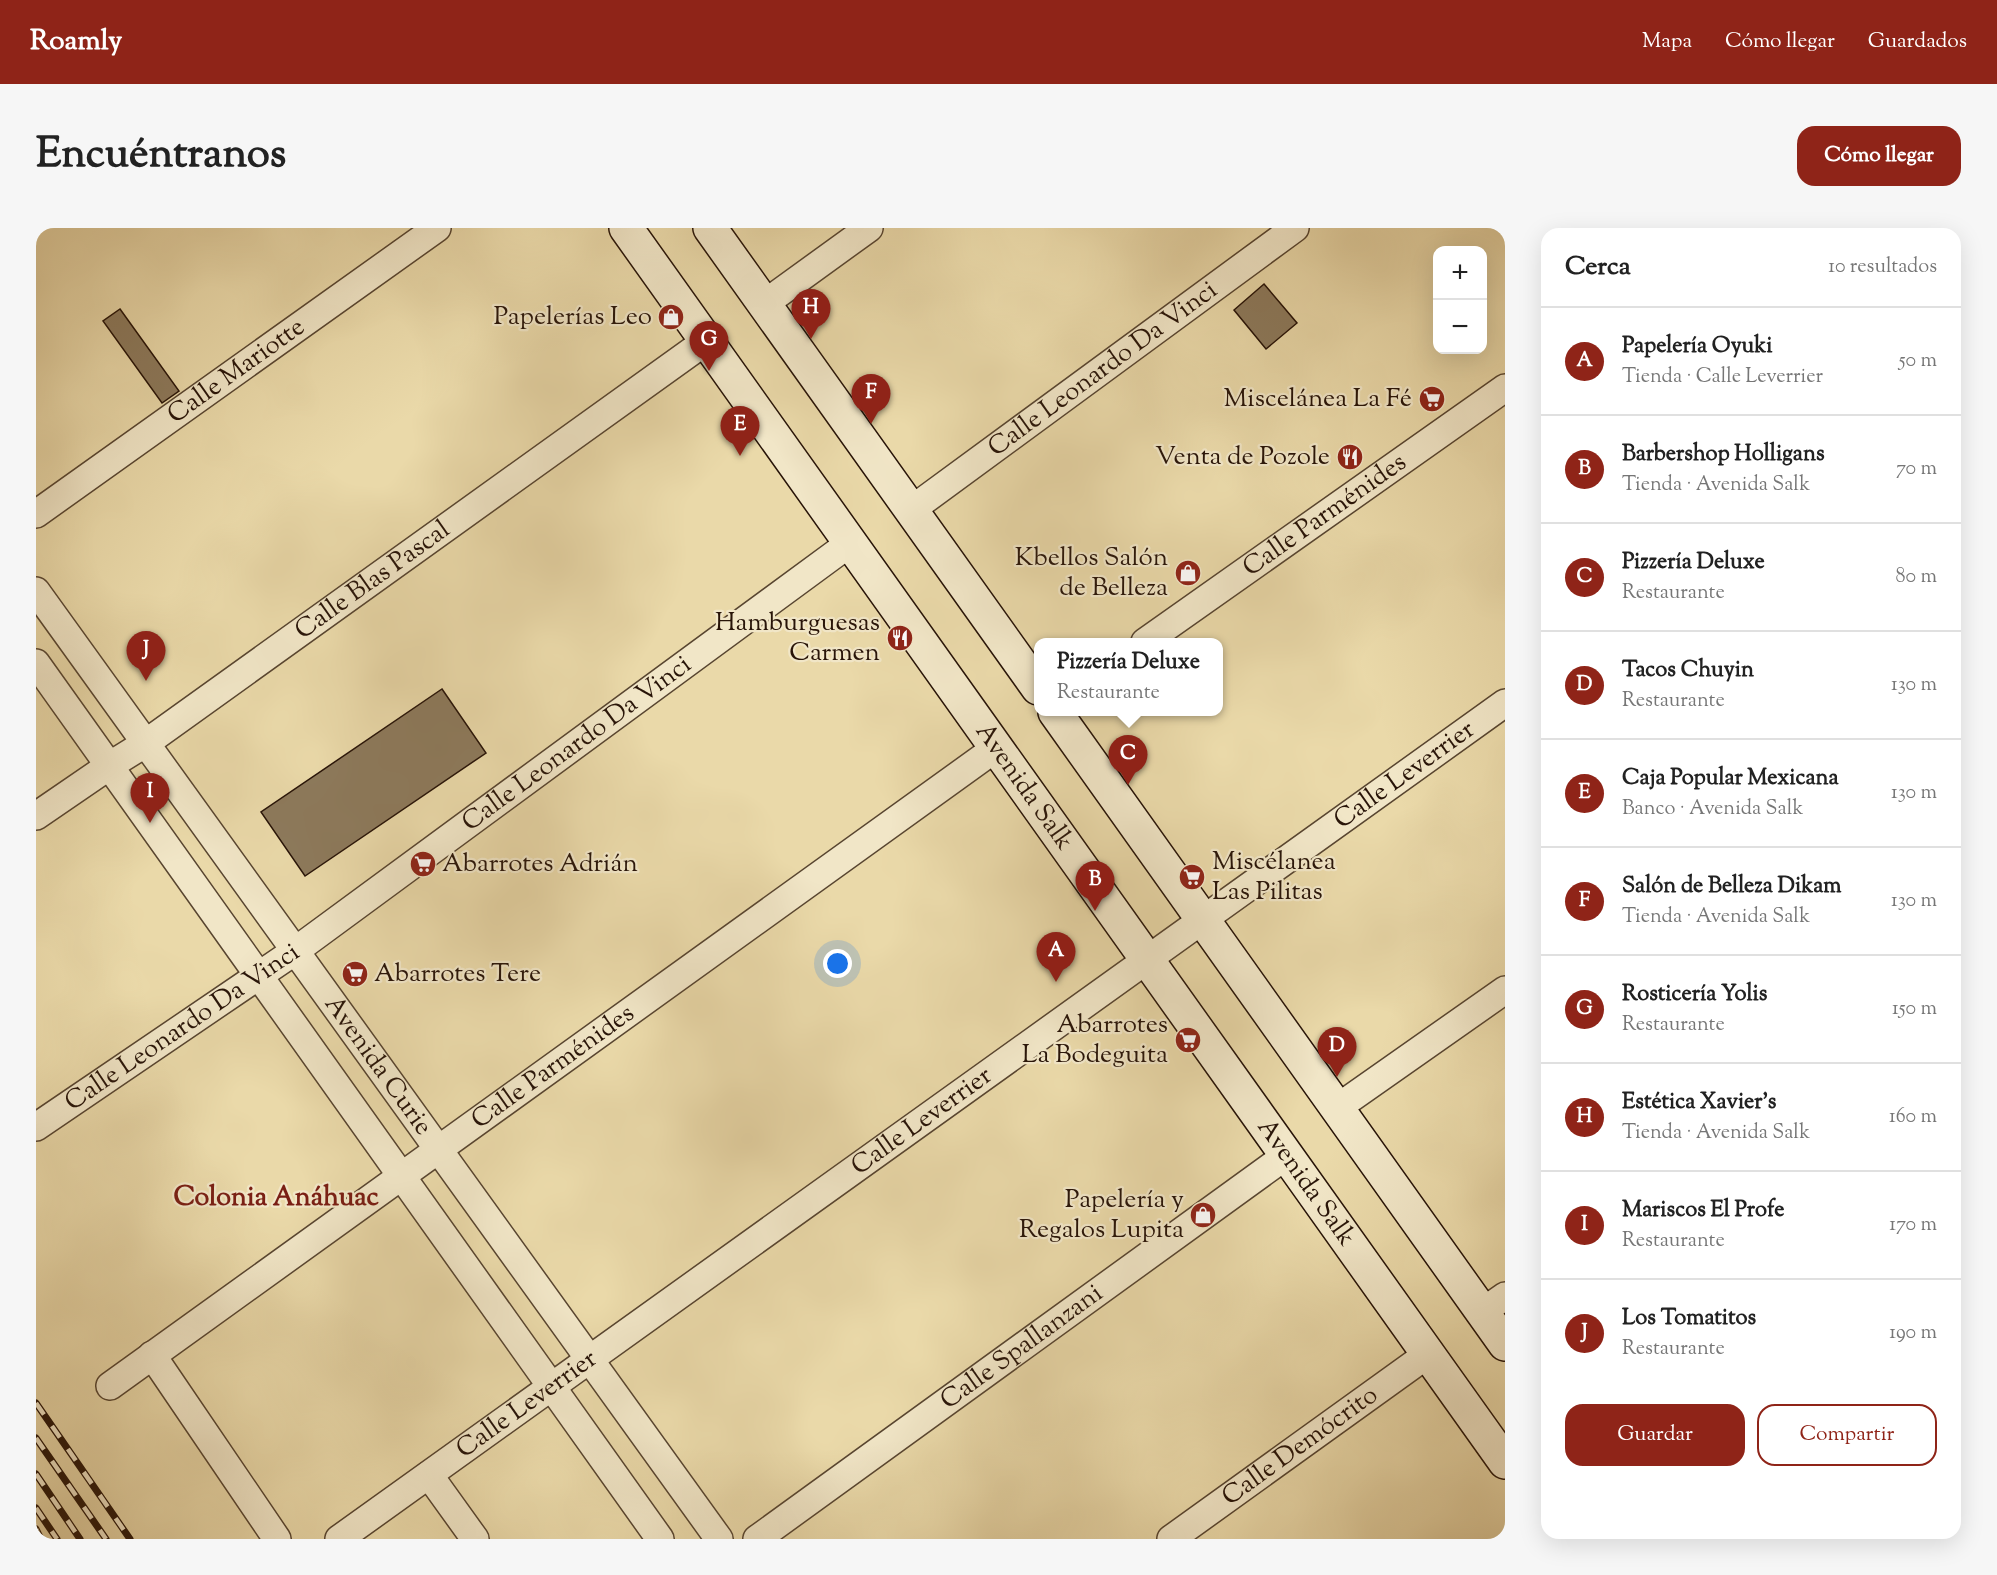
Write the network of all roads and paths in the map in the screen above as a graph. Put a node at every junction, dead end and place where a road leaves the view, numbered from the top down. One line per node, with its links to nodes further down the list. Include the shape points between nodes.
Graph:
1 (437, 228): 10 (street, Calle Mariotte)
2 (626, 228): 7 (main road, Avenida Salk)
3 (710, 228): 6 (main road)
4 (869, 228): 6 (street)
5 (1294, 228): 9 (street, Calle Leonardo Da Vinci)
6 (764, 304): 9 (main road)
7 (706, 340): 11 (main road, Avenida Salk); 18 (street, Calle Blas Pascal)
8 (1505, 388): 13 (street, Calle Parménides)
9 (911, 510): 15 (main road)
10 (36, 514)
11 (850, 543): 19 (main road, Avenida Salk); 23 (street, Calle Leonardo Da Vinci)
12 (36, 591): 18 (street, Avenida Curie)
13 (1151, 638)
14 (36, 663): 20 (street, Avenida Curie)
15 (1034, 682)
16 (1505, 703): 22 (street, Calle Leverrier)
17 (1059, 716): 22 (main road)
18 (146, 743): 20 (street, Calle Blas Pascal); 23 (street, Avenida Curie)
19 (996, 748): 24 (main road, Avenida Salk); 29 (street, Calle Parménides)
20 (109, 766): 21 (street, Calle Blas Pascal); 25 (street, Avenida Curie)
21 (36, 816)
22 (1203, 920): 24 (street, Calle Leverrier); 27 (main road)
23 (295, 951): 25 (street, Calle Leonardo Da Vinci); 29 (street, Avenida Curie)
24 (1147, 960): 30 (main road, Avenida Salk); 36 (street, Calle Leverrier)
25 (258, 975): 28 (street, Calle Leonardo Da Vinci); 31 (street, Avenida Curie)
26 (1505, 990): 27 (street)
27 (1337, 1108): 32 (main road)
28 (36, 1127)
29 (439, 1150): 31 (street, Calle Parménides); 36 (street, Avenida Curie)
30 (1287, 1155): 34 (main road, Avenida Salk); 46 (street, Calle Spallanzani)
31 (401, 1174): 35 (street, Calle Parménides); 38 (street, Avenida Curie)
32 (1494, 1304): 33 (main road)
33 (1505, 1344)
34 (1428, 1354): 39 (main road, Avenida Salk); 47 (street, Calle Demócrito)
35 (152, 1355): 37 (street, Calle Parménides); 41 (street)
36 (590, 1360): 38 (street, Calle Leverrier); 45 (street, Avenida Curie)
37 (110, 1386)
38 (551, 1386): 40 (street, Calle Leverrier); 44 (street, Avenida Curie)
39 (1505, 1462)
40 (429, 1475): 42 (street, Calle Leverrier); 43 (street)
41 (277, 1539)
42 (339, 1539)
43 (475, 1539)
44 (660, 1539)
45 (719, 1539)
46 (757, 1539)
47 (1172, 1539)

